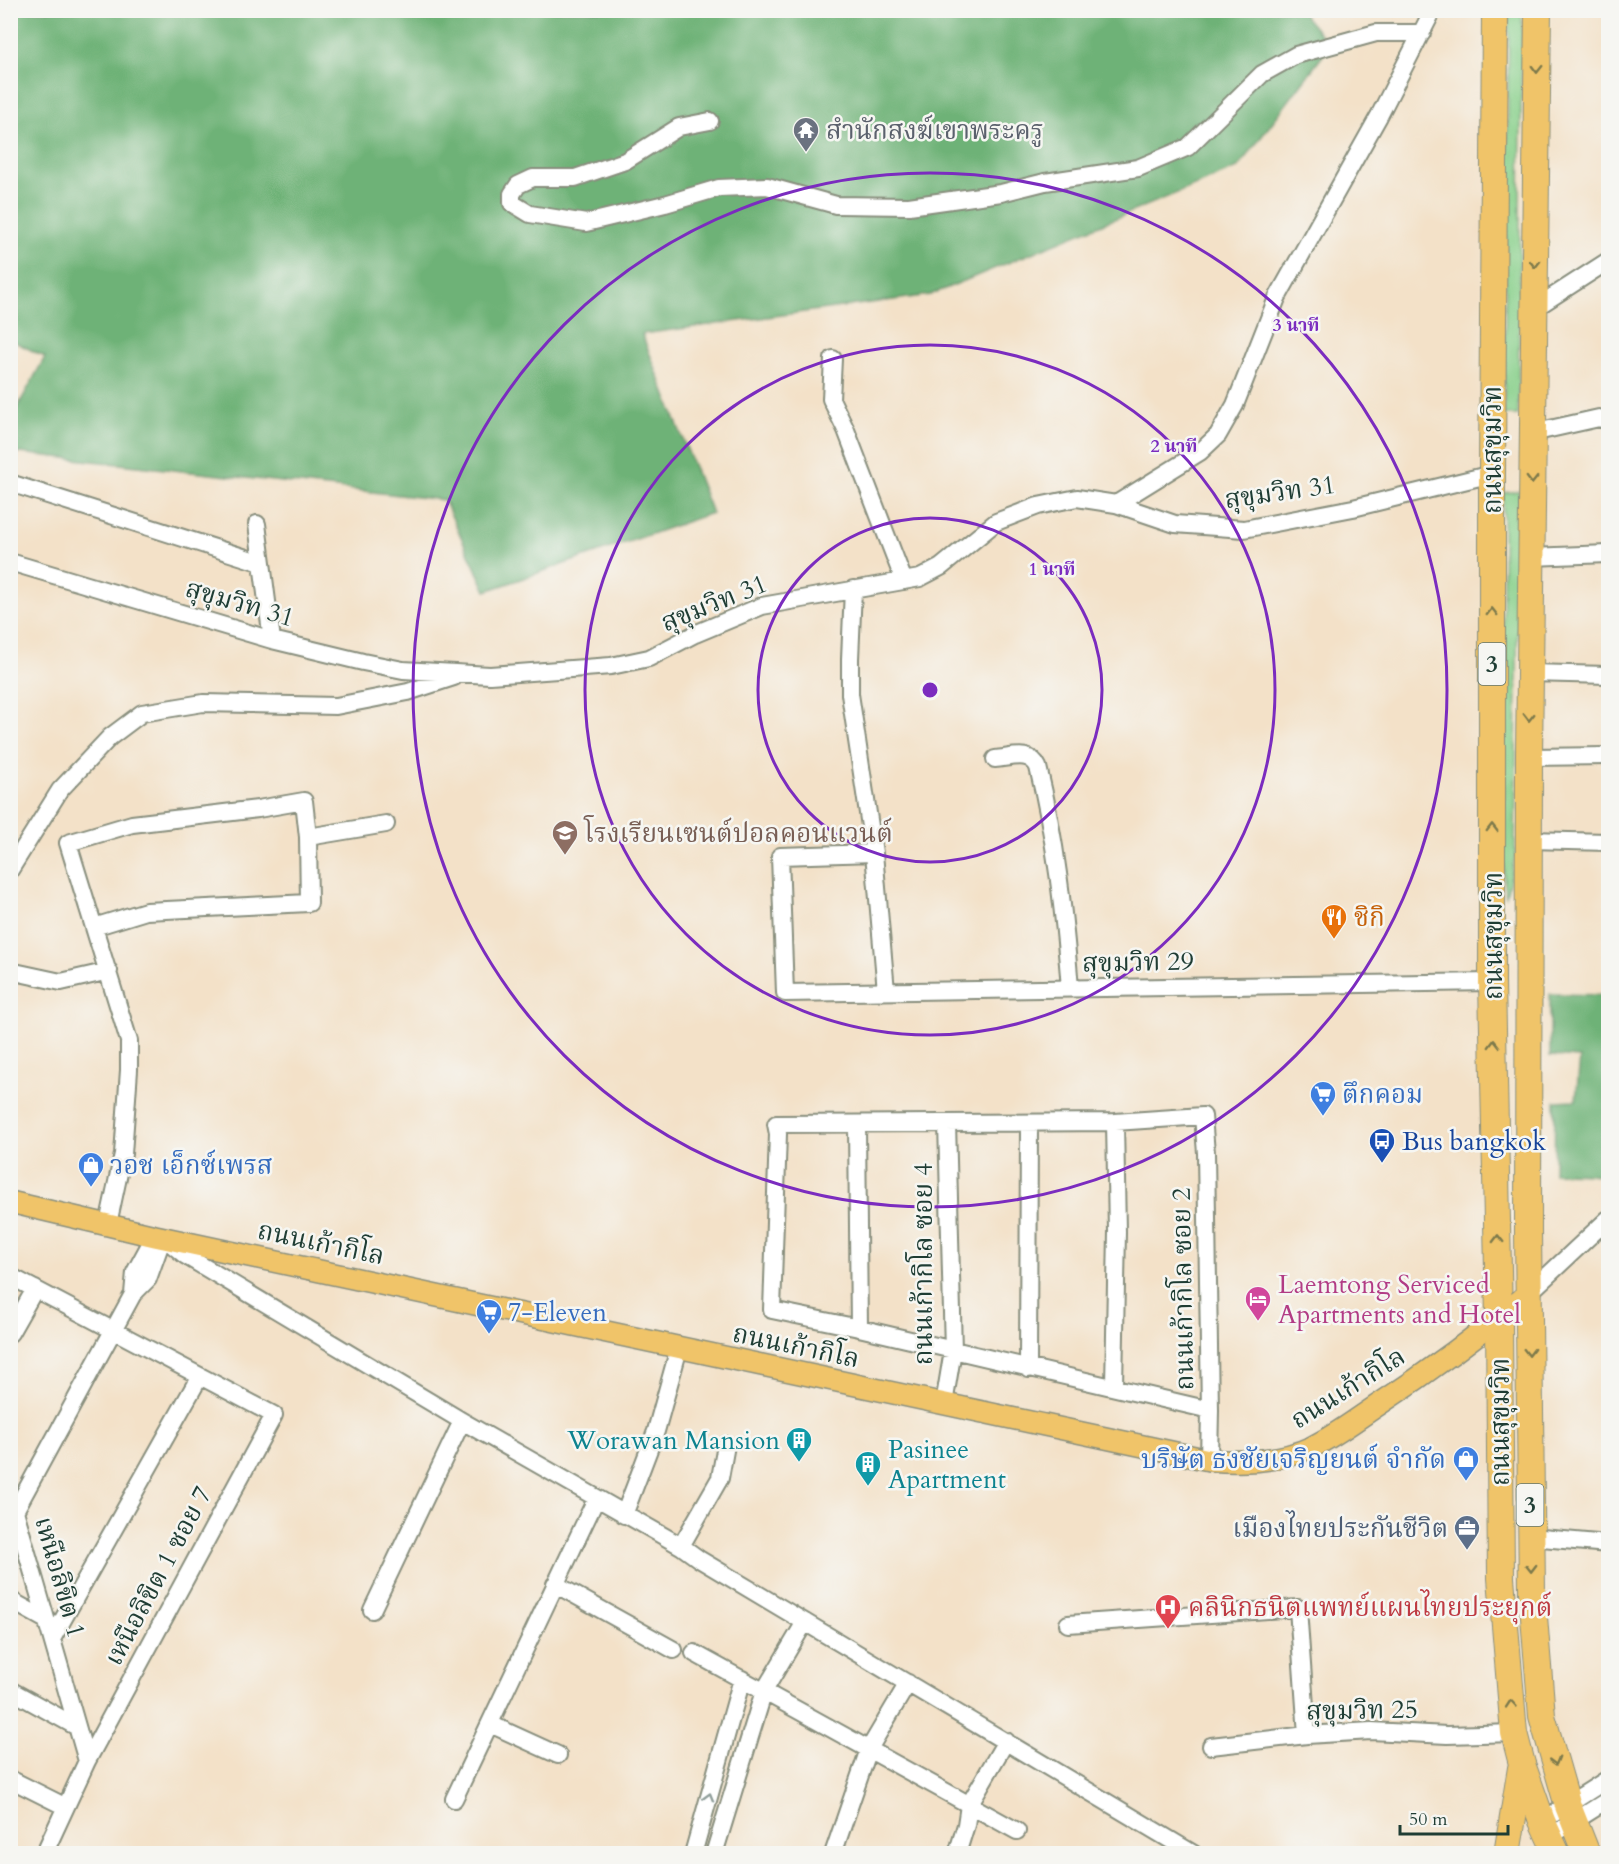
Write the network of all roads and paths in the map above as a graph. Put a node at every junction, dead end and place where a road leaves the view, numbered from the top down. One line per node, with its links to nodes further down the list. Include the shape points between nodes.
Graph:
1 (1433, 10): 4 (street)
2 (1495, 10): 11 (highway, ถนนสุขุมวิท / 3)
3 (1538, 10): 7 (highway, ถนนสุขุมวิท / 3, one-way to 7)
4 (1422, 33): 5 (street, via 1376,33 1296,55 1262,74 1188,147 1138,168 909,206 836,205 767,186 719,188 586,223 530,214 512,203 512,194 519,185 533,178 575,178 624,161 679,127); 13 (street, via 1277,297 1235,405 1218,435 1200,452)
5 (710, 121)
6 (1608, 261): 7 (street)
7 (1535, 308): 10 (highway, ถนนสุขุมวิท / 3)
8 (833, 359): 19 (street, via 831,399)
9 (1608, 421): 10 (street, via 1599,418)
10 (1532, 433): 16 (highway, ถนนสุขุมวิท / 3, one-way to 16)
11 (1492, 474): 13 (street, สุขุมวิท 31, via 1353,508 1244,529 1175,524); 37 (highway, ถนนสุขุมวิท / 3, one-way to 11)
12 (10, 483): 18 (street)
13 (1116, 504): 19 (street, สุขุมวิท 31, via 1077,498 1038,506 996,522 941,567)
14 (257, 524): 18 (street)
15 (1608, 554): 16 (street)
16 (1531, 557): 22 (highway, ถนนสุขุมวิท / 3)
17 (10, 562): 21 (street, สุขุมวิท 31)
18 (262, 563): 21 (street)
19 (904, 581): 20 (street, สุขุมวิท 31)
20 (853, 589): 23 (street, สุขุมวิท 31, via 762,606 649,658 611,666); 32 (street, via 850,694)
21 (272, 640): 23 (street, สุขุมวิท 31, via 403,670)
22 (1530, 673): 24 (street); 26 (highway, ถนนสุขุมวิท / 3, one-way to 26)
23 (465, 674): 33 (street, via 408,692 336,706 203,703 142,713 110,737 60,789)
24 (1608, 675)
25 (1608, 756): 26 (street)
26 (1529, 757): 30 (highway, ถนนสุขุมวิท / 3)
27 (995, 759): 38 (street, via 1028,756 1038,767 1062,898)
28 (386, 824): 29 (street)
29 (308, 837): 34 (street, via 309,903 146,911); 34 (street, via 304,801 132,824 68,843)
30 (1529, 840): 31 (street); 50 (highway, ถนนสุขุมวิท / 3)
31 (1608, 842)
32 (874, 853): 39 (street); 39 (street, สุขุมวิท 29, via 780,856 785,993)
33 (10, 870)
34 (94, 927): 35 (street)
35 (109, 971): 36 (street, via 61,982); 46 (street, via 129,1041 129,1070 123,1154)
36 (10, 972)
37 (1492, 982): 38 (street, สุขุมวิท 29); 51 (highway, ถนนสุขุมวิท / 3, one-way to 37)
38 (1070, 988): 39 (street, สุขุมวิท 29)
39 (886, 991)
40 (1115, 1122): 42 (street); 59 (street); 61 (street, ถนนเก้ากิโล ซอย 2, via 1203,1116)
41 (947, 1123): 42 (street); 43 (street); 56 (street, ถนนเก้ากิโล ซอย 4)
42 (1029, 1123): 57 (street)
43 (857, 1125): 52 (street); 52 (street, via 776,1124 772,1310)
44 (10, 1202): 46 (main road, ถนนเก้ากิโล)
45 (1608, 1219): 50 (street)
46 (108, 1224): 47 (main road, ถนนเก้ากิโล)
47 (159, 1236): 53 (street, เหนือลิขิต 1, via 148,1279 133,1294); 55 (main road, ถนนเก้ากิโล); 62 (street)
48 (10, 1276): 49 (street)
49 (35, 1289): 53 (street); 54 (street)
50 (1528, 1294): 51 (main road, ถนนเก้ากิโล); 68 (highway, ถนนสุขุมวิท / 3, one-way to 68)
51 (1499, 1318): 64 (main road, ถนนเก้ากิโล, via 1404,1388 1311,1447 1243,1463); 86 (highway, ถนนสุขุมวิท / 3, one-way to 51, via 1501,1578)
52 (859, 1328): 56 (street)
53 (113, 1331): 58 (street); 66 (street, เหนือลิขิต 1)
54 (10, 1334)
55 (679, 1348): 60 (main road, ถนนเก้ากิโล); 67 (street, via 656,1431)
56 (953, 1350): 57 (street); 60 (street, ถนนเก้ากิโล ซอย 4)
57 (1028, 1369): 59 (street)
58 (200, 1376): 77 (street); 92 (street, เหนือลิขิต 1 ซอย 7, via 274,1415)
59 (1114, 1386): 61 (street)
60 (944, 1404): 64 (main road, ถนนเก้ากิโล)
61 (1210, 1410): 64 (street, ถนนเก้ากิโล ซอย 2)
62 (462, 1421): 65 (street); 73 (street)
63 (726, 1446): 70 (street, via 720,1478)
64 (1209, 1460)
65 (596, 1499): 67 (street); 71 (street)
66 (13, 1510): 74 (street, เหนือลิขิต 1)
67 (624, 1515): 70 (street)
68 (1531, 1537): 69 (street); 100 (highway, ถนนสุขุมวิท / 3, one-way to 100, via 1542,1716)
69 (1608, 1544)
70 (681, 1546): 75 (street)
71 (555, 1584): 78 (street); 84 (street)
72 (10, 1600): 74 (street)
73 (372, 1610)
74 (46, 1620): 77 (street, เหนือลิขิต 1)
75 (805, 1622): 81 (street); 83 (street)
76 (1068, 1624): 87 (street, via 1298,1608)
77 (52, 1639): 85 (street, เหนือลิขิต 1)
78 (674, 1650)
79 (694, 1653): 80 (street)
80 (742, 1679): 83 (street); 104 (street, one-way to 80)
81 (908, 1683): 88 (street); 90 (street)
82 (10, 1690): 85 (street)
83 (764, 1691): 90 (street); 105 (street)
84 (490, 1724): 91 (street); 96 (street)
85 (77, 1727): 92 (street, เหนือลิขิต 1)
86 (1514, 1733): 87 (street, สุขุมวิท 25, via 1371,1731); 93 (highway, ถนนสุขุมวิท / 3)
87 (1307, 1735): 89 (street, สุขุมวิท 25)
88 (1006, 1741): 98 (street); 108 (street)
89 (1211, 1746)
90 (869, 1749): 98 (street); 106 (street)
91 (558, 1755)
92 (87, 1761): 99 (street)
93 (1522, 1764): 102 (highway, ถนนสุขุมวิท / 3); 109 (highway)
94 (10, 1779): 99 (street)
95 (1608, 1779): 100 (street)
96 (454, 1799)
97 (1608, 1800): 100 (street)
98 (969, 1805): 101 (street); 107 (street)
99 (64, 1806): 103 (street)
100 (1571, 1814): 102 (street); 110 (highway, ถนนสุขุมวิท / 3)
101 (1017, 1832)
102 (1549, 1837)
103 (44, 1854)
104 (693, 1854)
105 (714, 1854)
106 (833, 1854)
107 (957, 1854)
108 (1194, 1854)
109 (1507, 1854)
110 (1587, 1854)

